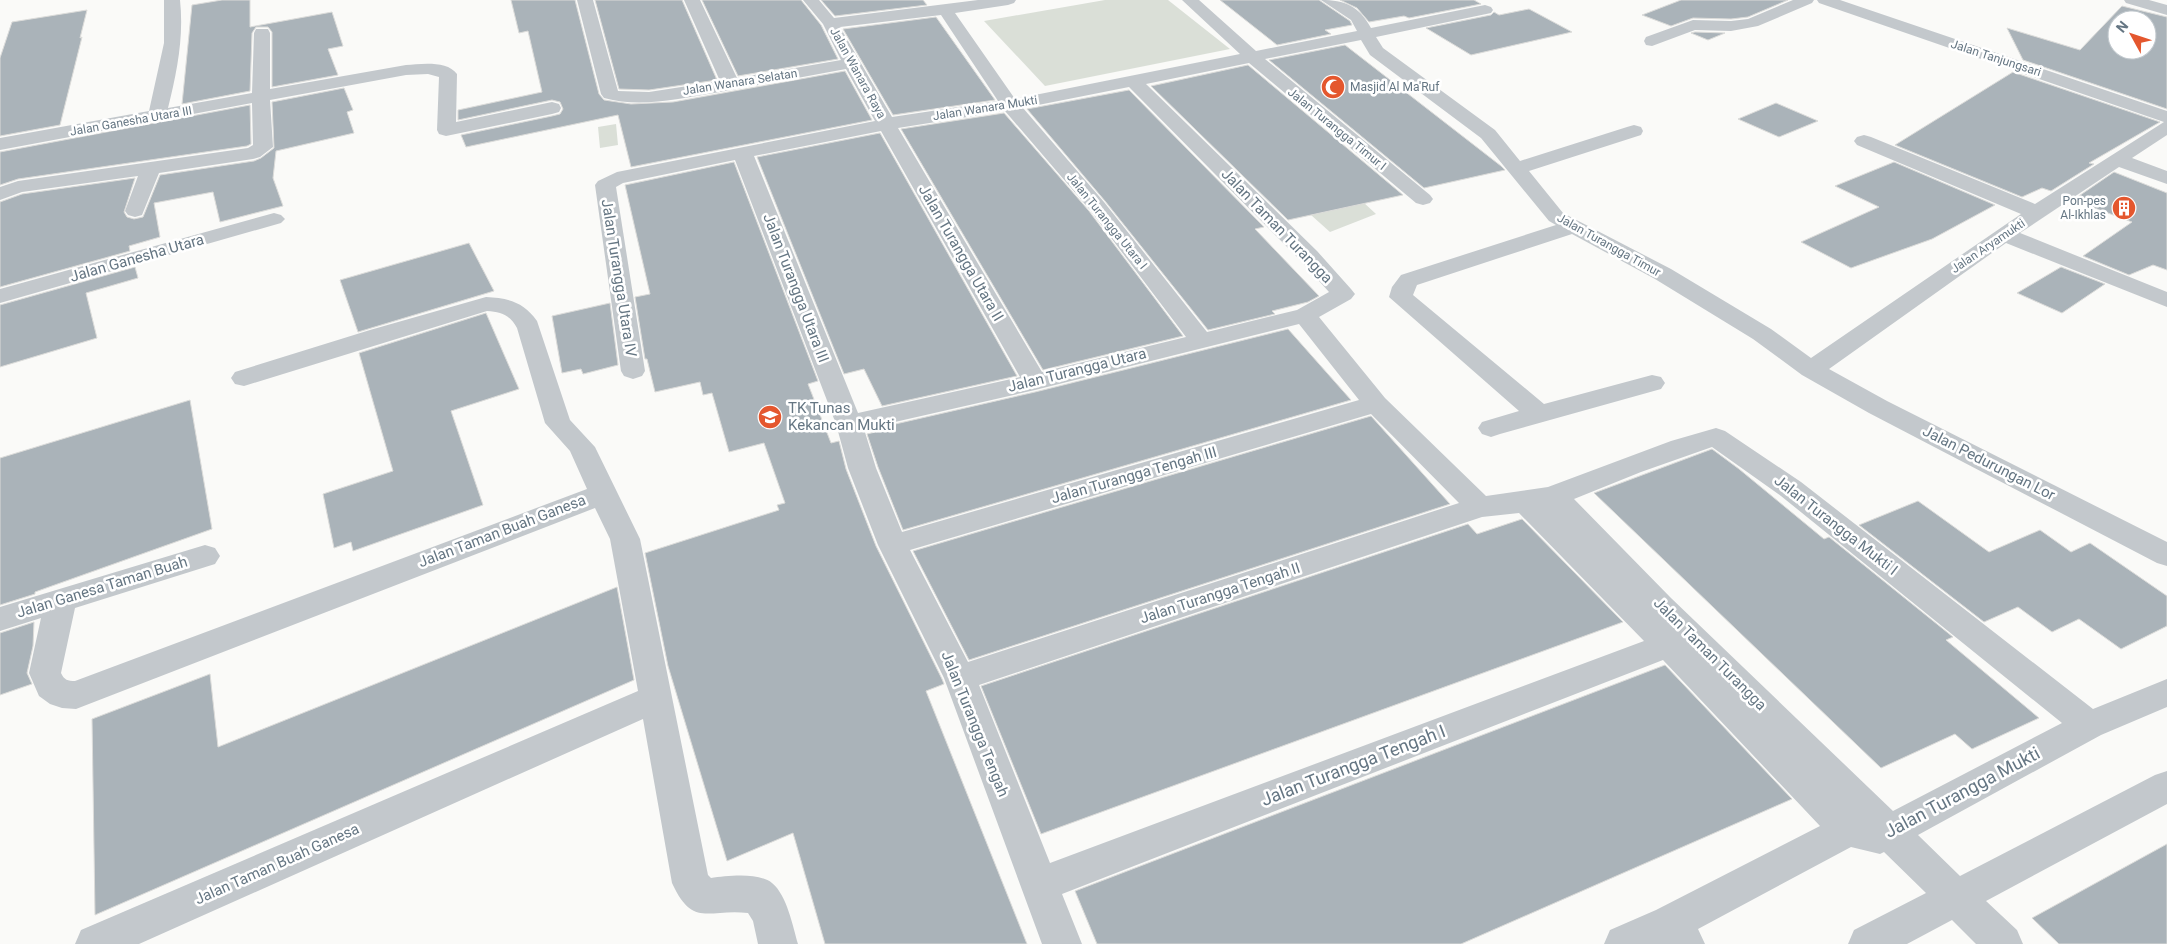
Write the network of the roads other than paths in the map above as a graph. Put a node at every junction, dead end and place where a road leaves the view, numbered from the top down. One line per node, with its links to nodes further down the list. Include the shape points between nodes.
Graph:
1 (172, 0): 25 (street, via 175,19)
2 (585, 0): 21 (street, Jalan Wanara Selatan, via 610,94 628,98)
3 (692, 0): 21 (street)
4 (811, 0): 14 (street, Jalan Wanara Raya)
5 (1008, 0): 11 (street)
6 (1190, 0): 18 (street, Jalan Turangga Timur I)
7 (1329, 0): 16 (street, Jalan Turangga Timur, via 1356,17)
8 (1806, 0): 17 (street, via 1752,23 1693,26)
9 (1825, 0): 26 (street, Jalan Tanjungsari)
10 (2132, 0): 13 (street)
11 (945, 10): 14 (street); 23 (street, Jalan Turangga Utara I)
12 (1485, 10): 16 (street, Jalan Wanara Mukti)
13 (2167, 10)
14 (830, 23): 19 (street, Jalan Wanara Raya)
15 (262, 33): 22 (street)
16 (1366, 33): 18 (street, Jalan Wanara Mukti); 35 (street, Jalan Turangga Timur, via 1376,52 1488,134)
17 (1652, 41)
18 (1253, 56): 20 (street, Jalan Wanara Mukti); 39 (street, Jalan Turangga Timur I)
19 (851, 63): 21 (street, Jalan Wanara Selatan); 27 (street, Jalan Wanara Raya)
20 (1133, 81): 23 (street, Jalan Wanara Mukti); 47 (street, Jalan Taman Turangga, via 1342,294)
21 (731, 85)
22 (261, 97): 24 (street, Jalan Ganesha Utara III, via 406,70 438,69 448,74 446,130); 25 (street, Jalan Ganesha Utara III); 34 (street, via 263,147 260,150)
23 (1010, 105): 27 (street, Jalan Wanara Mukti); 48 (street, Jalan Turangga Utara I, via 1097,206)
24 (552, 108)
25 (157, 116): 31 (street, Jalan Ganesha Utara III)
26 (2167, 117)
27 (886, 124): 32 (street, Jalan Wanara Mukti); 52 (street, Jalan Turangga Utara II)
28 (2167, 127): 33 (street, Jalan Aryamukti)
29 (1634, 131): 35 (street)
30 (1864, 141): 41 (street)
31 (0, 144)
32 (742, 152): 37 (street, Jalan Wanara Mukti, via 632,174); 56 (street, Jalan Turangga Utara III)
33 (2118, 160): 36 (street); 41 (street, Jalan Aryamukti)
34 (151, 167): 38 (street, via 18,187); 40 (street)
35 (1517, 168): 43 (street, Jalan Turangga Timur, via 1556,217)
36 (2167, 178)
37 (605, 185): 50 (street, Jalan Turangga Utara IV)
38 (0, 194)
39 (1423, 199)
40 (135, 211)
41 (2037, 213): 44 (street, Jalan Aryamukti)
42 (274, 219): 45 (street, Jalan Ganesha Utara)
43 (1573, 227): 49 (street, Jalan Turangga Timur, via 1663,274 1762,334); 55 (street, via 1409,280 1402,287 1401,297)
44 (2004, 234): 46 (street); 49 (street, Jalan Aryamukti)
45 (0, 296)
46 (2167, 300)
47 (1305, 315): 48 (street, Jalan Turangga Utara); 54 (street)
48 (1200, 339): 52 (street, Jalan Turangga Utara)
49 (1811, 370): 62 (street, Jalan Pedurungan Lor)
50 (633, 371)
51 (244, 378): 58 (street, via 486,304 500,304 524,316 558,423 582,447)
52 (1035, 382): 56 (street, Jalan Turangga Utara)
53 (1652, 383): 55 (street)
54 (1376, 404): 60 (street); 61 (street, Jalan Turangga Tengah III)
55 (1539, 414): 57 (street)
56 (849, 424): 61 (street, Jalan Turangga Tengah, via 862,468)
57 (1491, 428)
58 (603, 494): 64 (street, Jalan Taman Buah Ganesa, via 76,694 62,694 51,688 45,673); 70 (street, Jalan Taman Buah Ganesa, via 625,539)
59 (1539, 499): 60 (street); 65 (street, Jalan Taman Turangga); 71 (street, Jalan Turangga Mukti I, via 1716,437 1792,489)
60 (1480, 507): 68 (street, Jalan Turangga Tengah II)
61 (893, 546): 68 (street, Jalan Turangga Tengah)
62 (2167, 555)
63 (205, 556): 64 (street, Jalan Ganesa Taman Buah)
64 (61, 600): 66 (street, Jalan Ganesa Taman Buah)
65 (1649, 611): 67 (street, Jalan Taman Turangga); 74 (street, Jalan Taman Turangga)
66 (0, 619)
67 (1668, 645): 73 (street, Jalan Taman Turangga); 75 (street, Jalan Turangga Tengah I)
68 (960, 678): 75 (street, Jalan Turangga Tengah)
69 (2167, 692): 71 (street, Jalan Turangga Mukti)
70 (656, 698): 78 (street, Jalan Taman Buah Ganesa); 79 (street, via 691,883 703,897 759,896 771,914)
71 (2088, 725): 74 (street, Jalan Turangga Mukti)
72 (2167, 786): 76 (street)
73 (1848, 830): 74 (street, Jalan Turangga Mukti, via 1880,837); 77 (street)
74 (1890, 831): 76 (street, Jalan Taman Turangga)
75 (1038, 884): 80 (street, Jalan Turangga Tengah)
76 (1955, 898): 82 (street); 83 (street, Jalan Taman Turangga)
77 (1678, 933): 81 (street)
78 (95, 944)
79 (778, 944)
80 (1062, 944)
81 (1624, 944)
82 (1868, 944)
83 (2004, 944)

